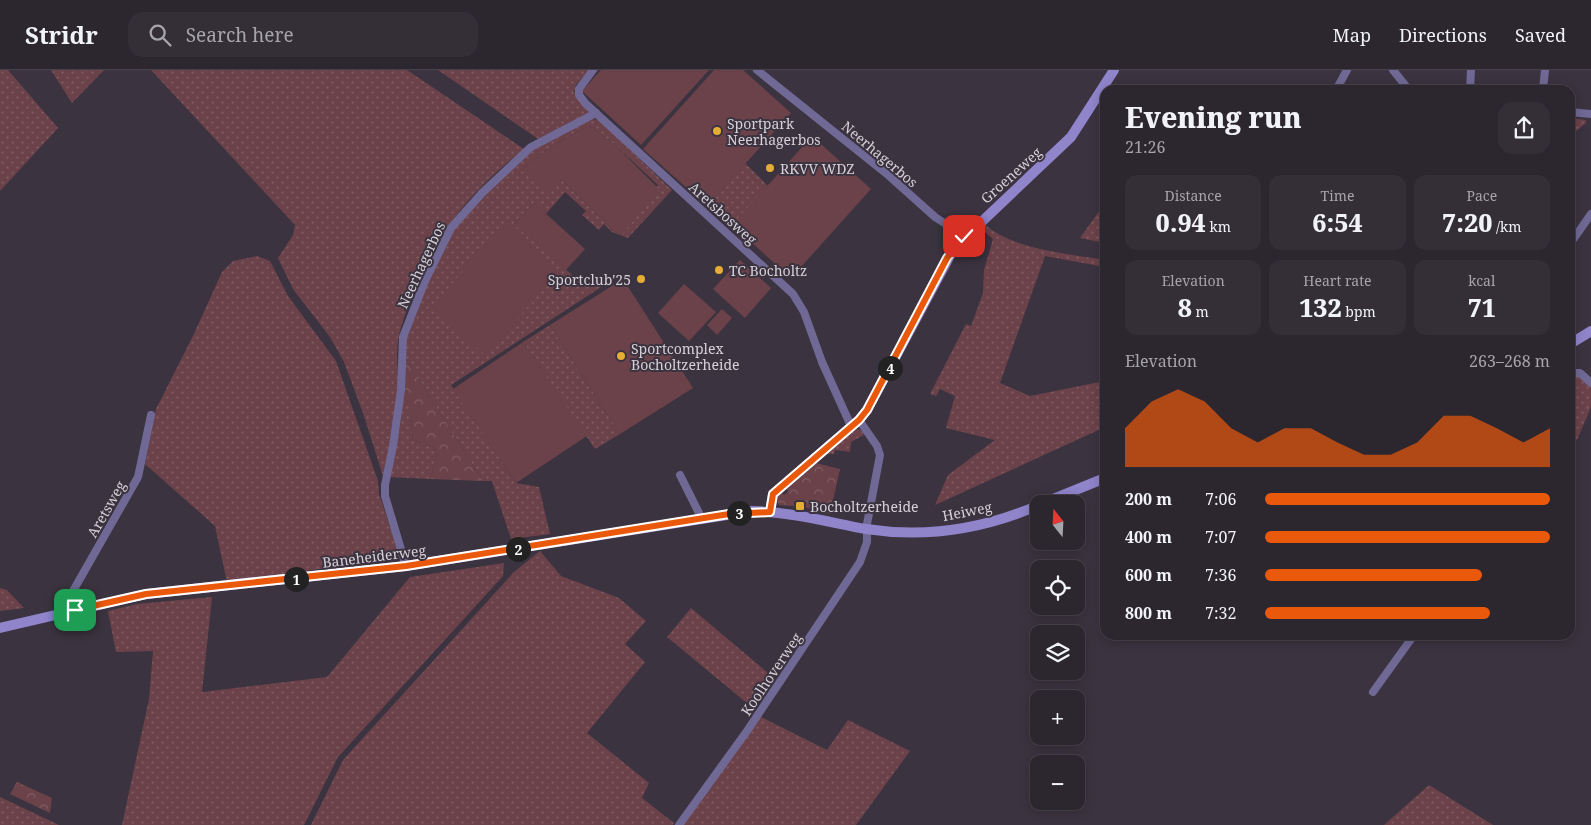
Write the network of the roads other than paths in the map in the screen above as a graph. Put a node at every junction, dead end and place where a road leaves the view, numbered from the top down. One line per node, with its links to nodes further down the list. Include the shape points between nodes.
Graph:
1 (593, 70): 15 (street, via 579,92)
2 (757, 70): 18 (street, Neerhagerbos, via 935,217)
3 (1114, 70): 8 (street, Groeneweg)
4 (1347, 70): 9 (street)
5 (1393, 70): 10 (street)
6 (1471, 70): 11 (street)
7 (1545, 70): 12 (street)
8 (1104, 85)
9 (1339, 85)
10 (1405, 85)
11 (1470, 85)
12 (1544, 85)
13 (1100, 92): 18 (street, Groeneweg, via 1071,137 1056,153)
14 (1575, 112): 16 (street)
15 (596, 113): 25 (street, Aretsbosweg, via 794,294 822,362); 33 (street, Neerhagerbos, via 531,147 482,193 451,228 424,281 403,337 400,390 384,490)
16 (1591, 114)
17 (1591, 214): 19 (street)
18 (964, 236): 25 (street, Groeneweg, via 947,258 871,402)
19 (1575, 237)
20 (1591, 331): 21 (street)
21 (1575, 341)
22 (1575, 374): 23 (street)
23 (1591, 383)
24 (151, 414): 34 (street, Aretsweg, via 138,477 73,591)
25 (855, 423): 30 (street, Groeneweg, via 773,494); 32 (street, Koolhoverweg, via 877,446 880,454)
26 (680, 475): 31 (street)
27 (1100, 480): 28 (street, Heiweg)
28 (1062, 495)
29 (1030, 508): 32 (street, Heiweg, via 955,530)
30 (770, 512): 31 (street, Baneheiderweg); 32 (street, Baneheiderweg)
31 (702, 519): 33 (street, Baneheiderweg)
32 (868, 529): 40 (street, Koolhoverweg, via 865,552 854,574)
33 (406, 566): 34 (street, Baneheiderweg, via 146,594)
34 (75, 610): 35 (street, Baneheiderweg)
35 (20, 622): 36 (street, Baneheiderweg); 37 (street, Baneheiderweg)
36 (0, 624)
37 (0, 628)
38 (1410, 640): 39 (street)
39 (1373, 692)
40 (679, 825)

